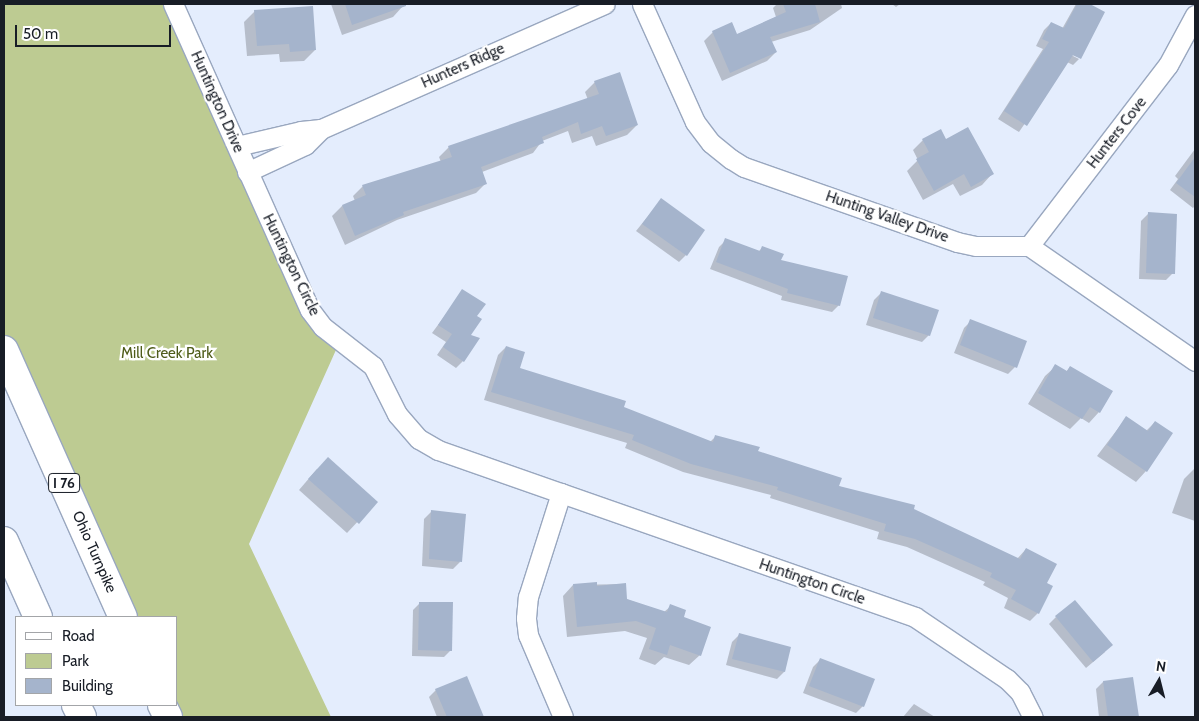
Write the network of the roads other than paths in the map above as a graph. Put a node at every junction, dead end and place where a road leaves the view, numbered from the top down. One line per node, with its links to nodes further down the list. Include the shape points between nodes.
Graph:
1 (173, 4): 6 (street, Huntington Drive)
2 (605, 4): 5 (street, Hunters Ridge)
3 (642, 4): 8 (street, Hunting Valley Drive, via 695,122 711,143 731,159 744,167 957,242 976,246)
4 (1195, 15): 8 (street, Hunters Cove, via 1168,65)
5 (321, 129): 6 (street, Hunters Ridge, via 301,130); 7 (street, Hunters Ridge, via 305,145)
6 (237, 146): 7 (street, Huntington Drive)
7 (247, 172): 11 (street, Huntington Circle, via 310,310 323,327 374,366 408,429 438,450)
8 (1029, 246): 10 (street)
9 (4, 350): 14 (highway, Ohio Turnpike / I 76)
10 (1195, 361)
11 (561, 493): 15 (street, via 528,597 526,618 528,636); 16 (street, Huntington Circle, via 915,618 1007,679 1020,692)
12 (4, 541): 13 (highway)
13 (38, 616)
14 (123, 616)
15 (562, 717)
16 (1033, 717)

